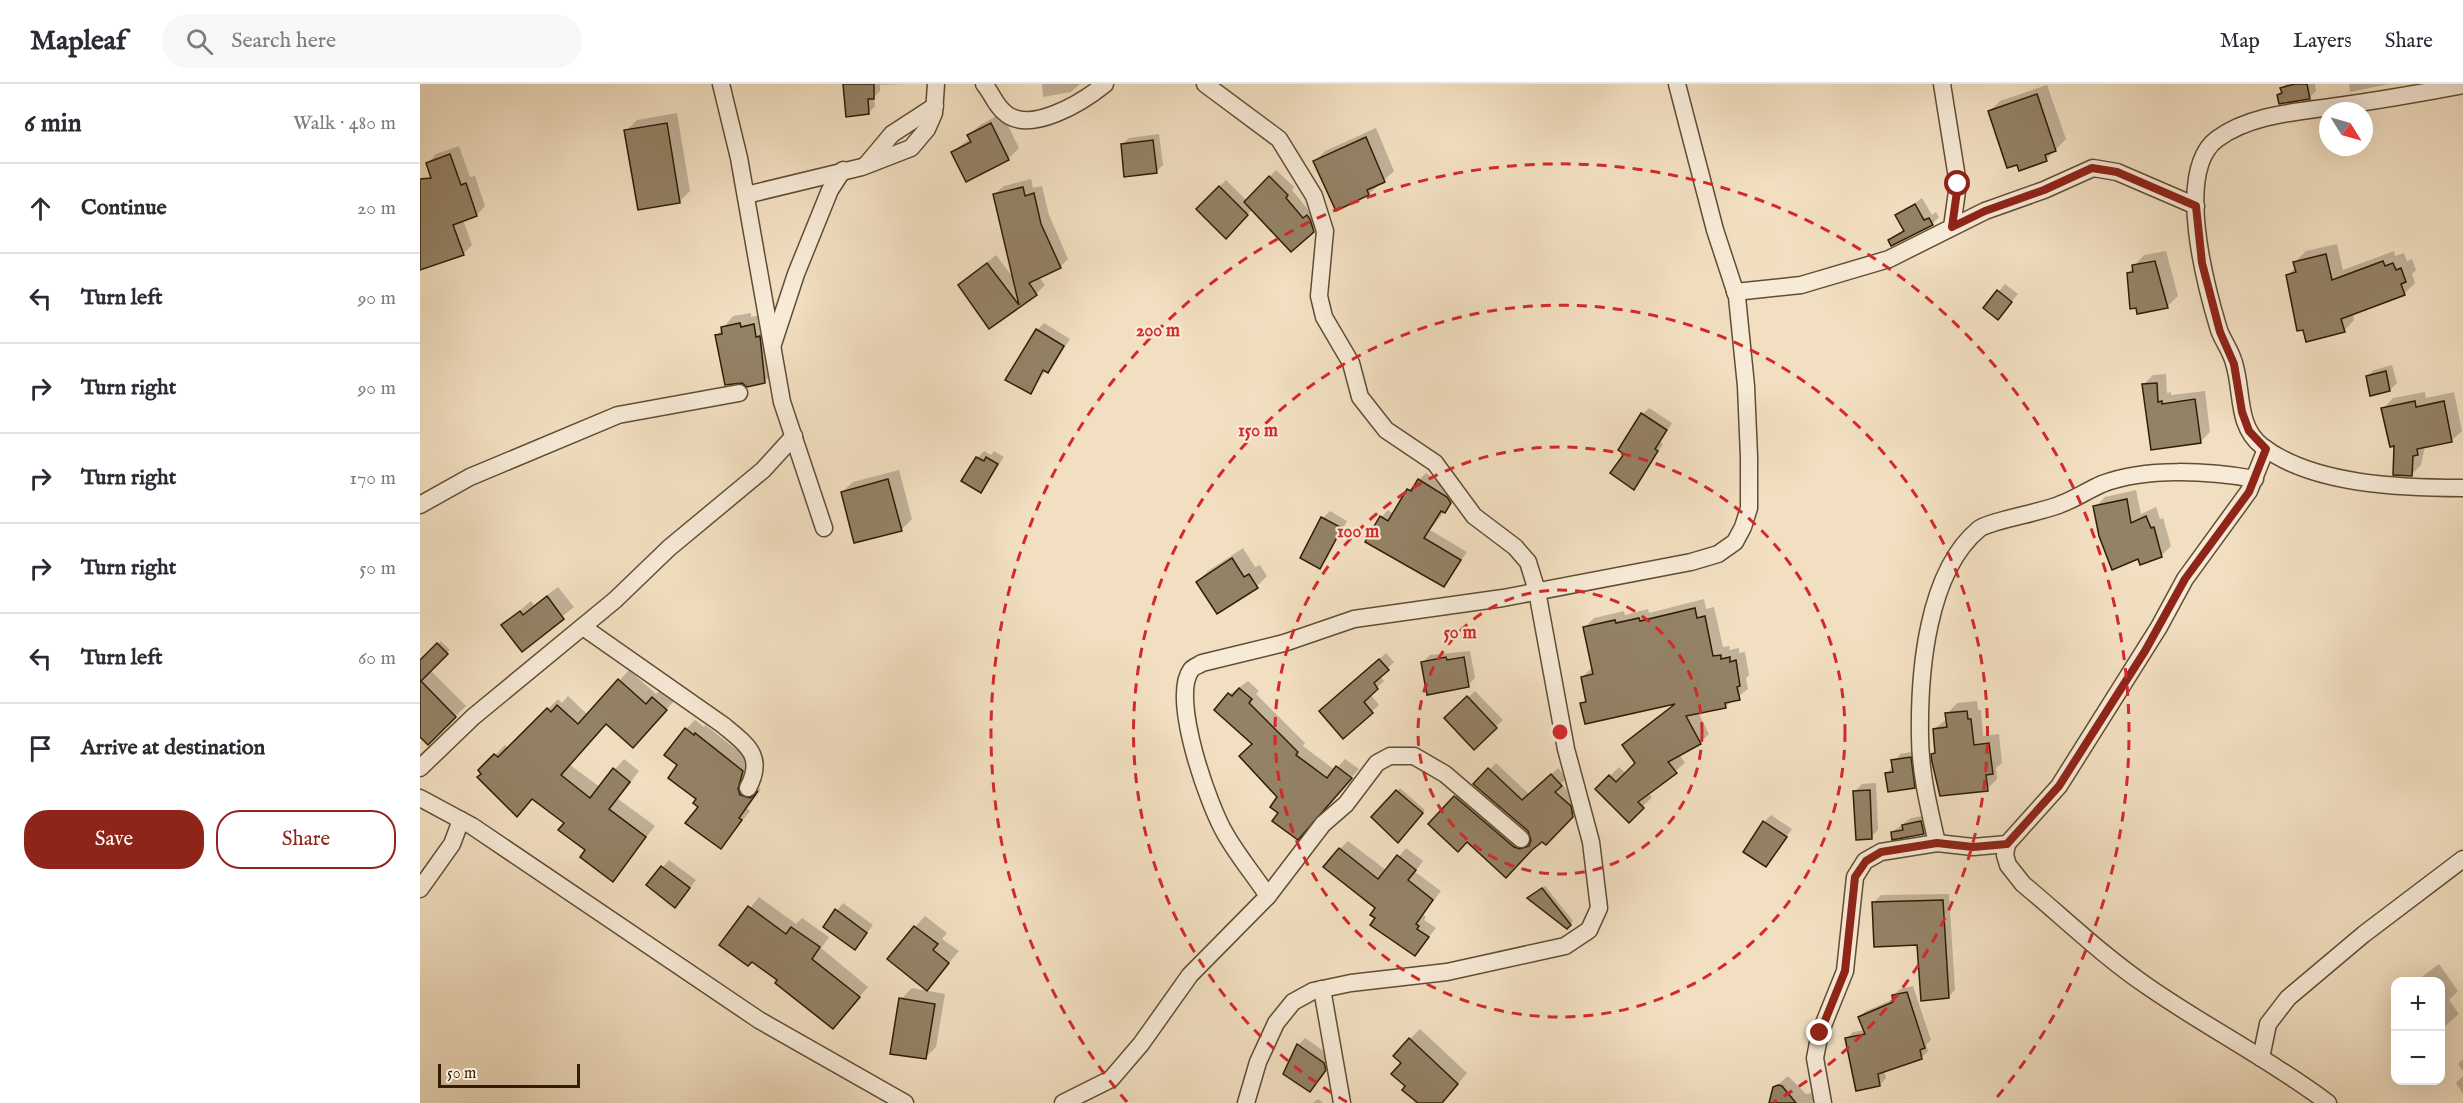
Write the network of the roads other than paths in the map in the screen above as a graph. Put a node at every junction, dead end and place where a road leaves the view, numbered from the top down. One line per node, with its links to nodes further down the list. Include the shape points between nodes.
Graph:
1 (722, 84): 12 (street)
2 (936, 84): 9 (street)
3 (984, 84): 4 (street, via 1003,111 1014,119 1050,116 1082,102)
4 (1105, 84)
5 (1205, 84): 24 (street, via 1279,139 1314,196 1326,231 1318,296 1324,317 1351,363 1360,397 1386,430 1435,463 1474,516 1528,562)
6 (1677, 84): 15 (street, via 1714,230)
7 (1942, 84): 14 (street, via 1958,184)
8 (2463, 86): 13 (street, via 2284,113 2241,126 2215,140 2201,162 2195,185)
9 (935, 106): 10 (street, via 892,134); 10 (street, via 927,129 911,148)
10 (866, 165): 11 (street)
11 (843, 170): 12 (street); 16 (street, via 830,190 796,274)
12 (746, 195): 16 (street)
13 (2196, 206): 14 (street, via 2117,172 2092,168); 19 (street, via 2202,263 2220,332 2234,364 2242,412 2249,431)
14 (1952, 227): 15 (street, via 1889,259 1801,285)
15 (1735, 292): 24 (street, via 1746,386 1749,508 1735,542 1718,554 1691,562)
16 (773, 345): 18 (street, via 782,402)
17 (739, 393): 22 (street, via 618,415 470,477)
18 (794, 436): 23 (street); 25 (street, via 763,470 677,540)
19 (2266, 449): 20 (street); 21 (street, via 2298,465 2337,477 2368,483)
20 (2255, 479): 31 (street, via 2210,472 2138,477 2104,484 2060,505 1982,526 1959,548 1935,601 1924,661 1920,737 1926,794); 32 (street, via 2240,506 2185,579 2145,651 2059,786)
21 (2463, 488)
22 (420, 505)
23 (824, 528)
24 (1537, 591): 35 (street, via 1354,620 1191,669 1185,696 1193,749 1207,792 1225,833); 36 (street, via 1561,727 1591,842 1599,908 1589,930 1565,946 1447,972)
25 (583, 627): 26 (street, via 473,717); 27 (street, via 743,742 756,762 756,774)
26 (420, 768)
27 (748, 788)
28 (420, 798): 29 (street)
29 (461, 820): 34 (street, via 452,844); 39 (street, via 759,1020)
30 (1521, 839): 35 (street, via 1445,774 1414,756 1390,756 1377,763 1346,804 1323,824)
31 (1937, 843): 32 (street, via 1973,847); 42 (street, via 1881,852 1866,861 1855,877 1845,971 1820,1033 1815,1058)
32 (2007, 844): 37 (street, via 2008,865 2023,884 2145,985)
33 (2463, 859): 37 (street, via 2288,998 2268,1024)
34 (420, 889)
35 (1268, 896): 38 (street, via 1190,975 1141,1044 1110,1079)
36 (1322, 989): 40 (street, via 1293,1002 1276,1023 1258,1062); 41 (street)
37 (2261, 1058): 43 (street)
38 (1073, 1101)
39 (904, 1103)
40 (1246, 1103)
41 (1342, 1103)
42 (1823, 1103)
43 (2328, 1103)

